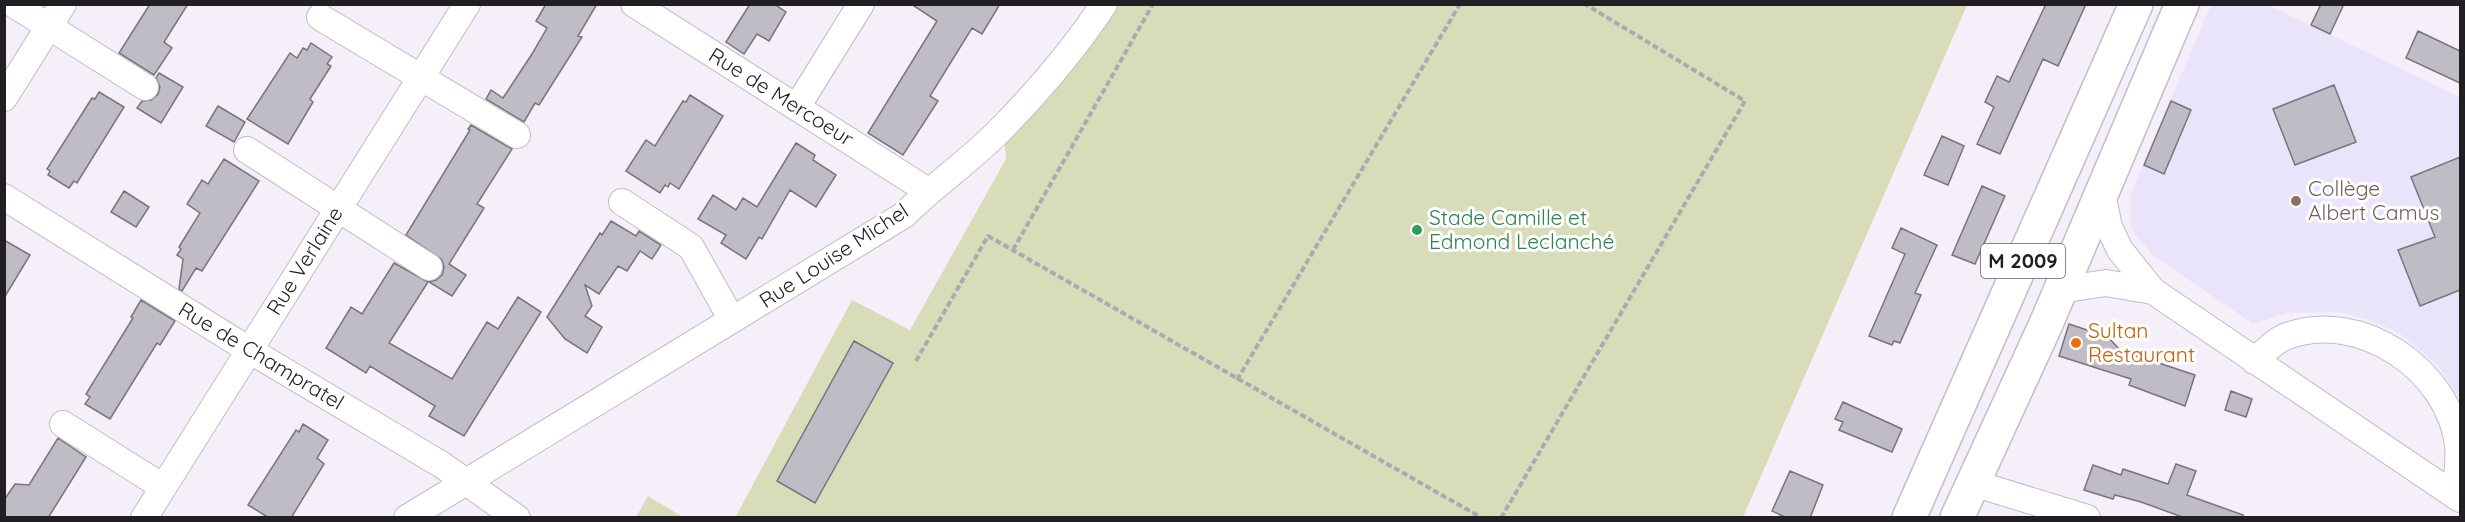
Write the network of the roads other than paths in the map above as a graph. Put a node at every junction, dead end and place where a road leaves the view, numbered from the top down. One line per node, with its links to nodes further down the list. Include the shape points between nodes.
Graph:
1 (13, 4): 10 (street)
2 (63, 4): 10 (street)
3 (467, 4): 11 (street, Rue Verlaine)
4 (634, 4): 14 (street, Rue de Mercoeur)
5 (861, 4): 14 (street)
6 (1104, 4): 17 (street, Rue Louise Michel, via 1082,37 1003,128)
7 (2136, 4): 33 (main road, M 2009)
8 (2182, 4): 18 (main road, M 2009)
9 (320, 17): 11 (street)
10 (49, 27): 12 (street); 13 (street)
11 (420, 78): 15 (street); 21 (street, Rue Verlaine)
12 (145, 87)
13 (4, 98)
14 (797, 107): 17 (street, Rue de Mercoeur)
15 (517, 135)
16 (248, 150): 21 (street)
17 (928, 191): 25 (street, Rue Louise Michel, via 904,215)
18 (2102, 193): 23 (main road, M 2009); 24 (street, via 2109,227 2120,250)
19 (4, 197): 26 (street, Rue de Champratel)
20 (622, 202): 25 (street, via 691,247)
21 (339, 208): 22 (street); 26 (street, Rue Verlaine)
22 (429, 267)
23 (2060, 290): 24 (street, via 2106,283); 30 (main road, M 2009)
24 (2153, 291): 27 (street)
25 (732, 320): 29 (street, Rue Louise Michel)
26 (249, 350): 29 (street, Rue de Champratel); 31 (street, Rue Verlaine)
27 (2254, 361): 32 (street); 32 (street, via 2285,337 2308,330 2357,332 2398,351 2427,378 2447,410 2458,445)
28 (63, 424): 31 (street)
29 (466, 482): 35 (street, Rue Louise Michel); 36 (street, Rue de Champratel)
30 (1973, 483): 37 (main road, M 2009); 38 (street)
31 (163, 487): 34 (street, Rue Verlaine)
32 (2458, 498)
33 (1909, 512)
34 (144, 518)
35 (407, 518)
36 (517, 518)
37 (1957, 518)
38 (2087, 518)

